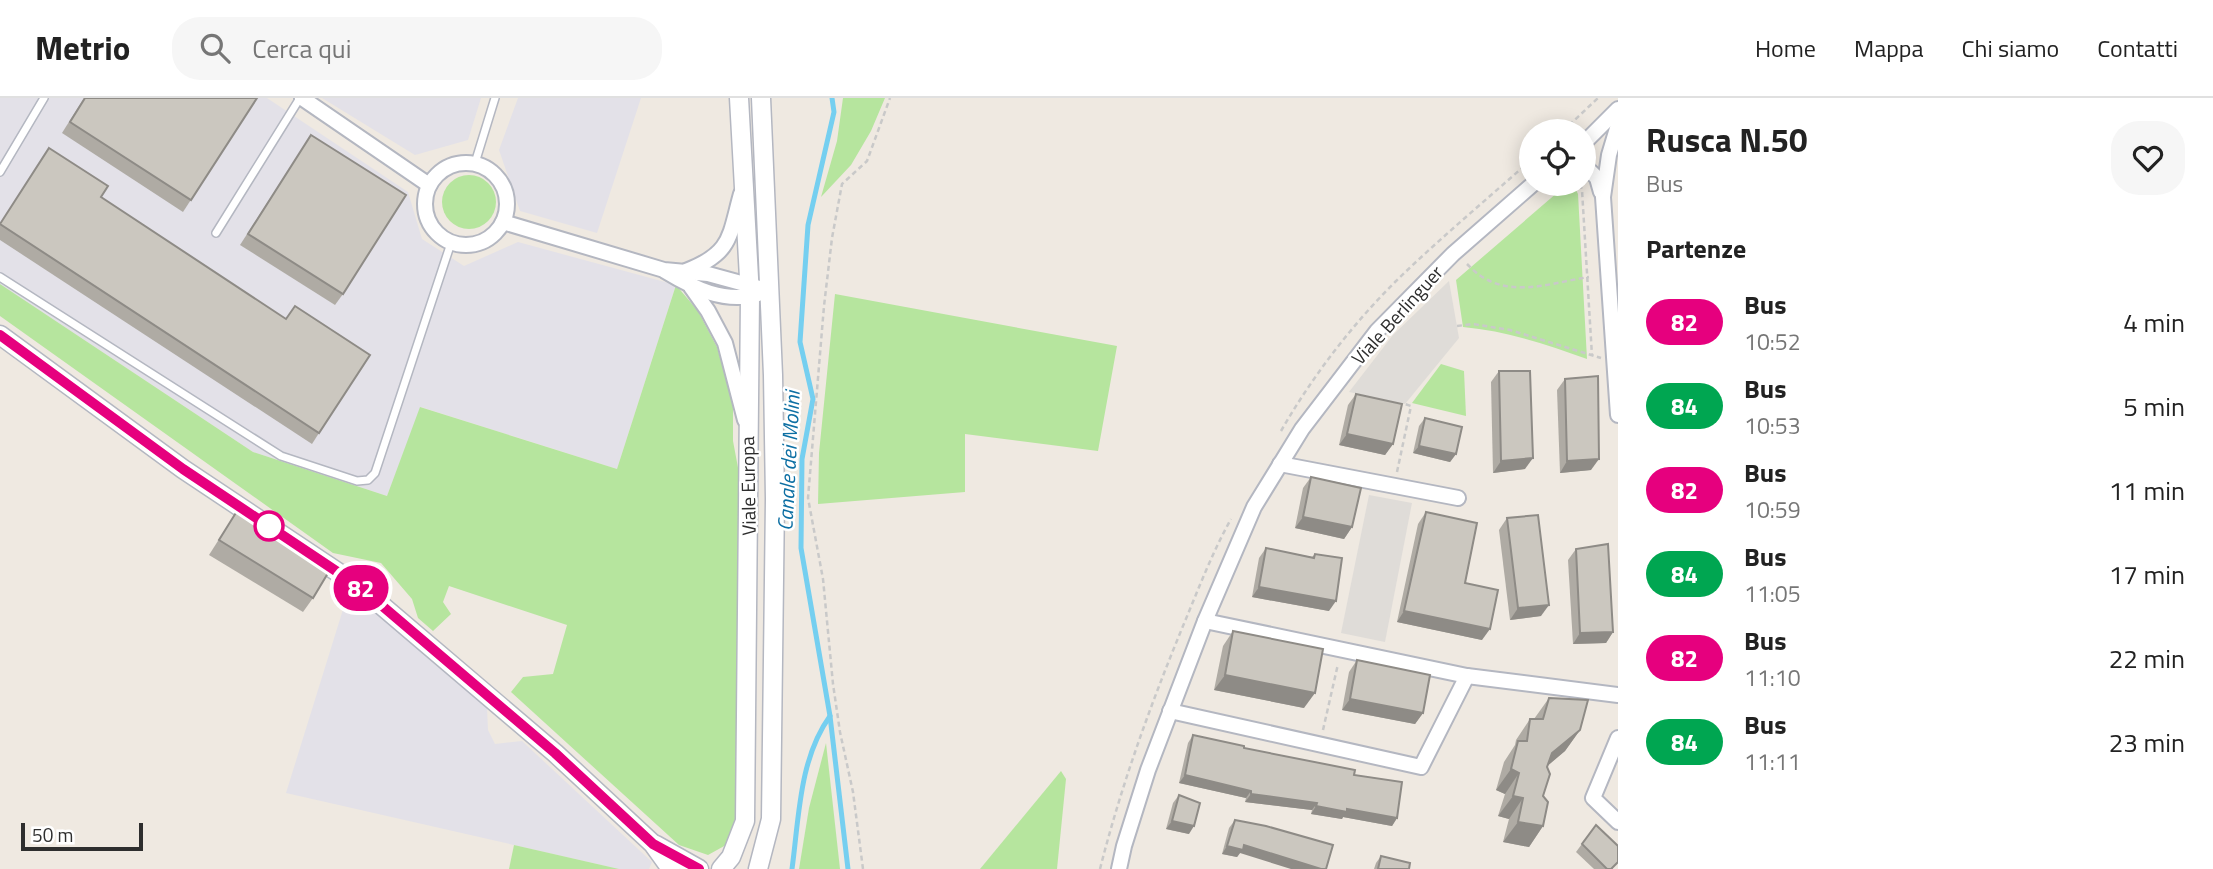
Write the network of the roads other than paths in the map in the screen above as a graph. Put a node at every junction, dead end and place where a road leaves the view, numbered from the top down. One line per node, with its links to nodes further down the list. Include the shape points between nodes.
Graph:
1 (44, 98): 12 (lane)
2 (301, 98): 15 (street); 19 (lane)
3 (495, 98): 11 (lane)
4 (739, 98): 14 (street, Viale Europa)
5 (761, 98): 27 (street, Viale Europa)
6 (1618, 108): 8 (street)
7 (1618, 125): 10 (street)
8 (1596, 131)
9 (1596, 141): 10 (street)
10 (1609, 155): 17 (street)
11 (475, 163): 15 (street, via 449,166); 18 (street, via 487,168 503,186 507,210)
12 (0, 172)
13 (1596, 177): 17 (street)
14 (744, 182): 23 (street, via 728,241 713,259); 26 (street, Viale Europa)
15 (429, 185): 20 (street, via 425,212 439,236)
16 (1520, 196): 31 (street, Viale Berlinguer, via 1453,254 1377,331)
17 (1603, 197): 21 (street)
18 (503, 222): 20 (street, via 487,240 463,246); 22 (street)
19 (216, 233)
20 (451, 243): 24 (lane, via 375,473 358,481 281,456)
21 (1613, 257): 29 (street, via 1608,276)
22 (664, 270): 23 (street); 25 (street)
23 (684, 272): 26 (street, via 708,274)
24 (0, 277)
25 (691, 287): 26 (street, via 733,297); 30 (street, via 725,343)
26 (750, 290): 27 (street); 30 (street, Viale Europa)
27 (770, 291): 43 (street, Viale Europa, via 775,499 771,819)
28 (0, 335): 39 (street, via 183,469 360,587 555,753)
29 (1618, 415)
30 (747, 429): 42 (street, Viale Europa, via 745,821 731,857)
31 (1280, 464): 32 (street); 33 (street, Viale Berlinguer, via 1254,507)
32 (1458, 498)
33 (1205, 621): 34 (street); 36 (street, Viale Berlinguer)
34 (1467, 676): 35 (street); 36 (street, via 1422,767)
35 (1618, 695)
36 (1170, 711): 44 (street, Viale Berlinguer)
37 (1618, 738): 38 (street, via 1593,798)
38 (1618, 822)
39 (653, 844): 40 (street); 41 (street)
40 (671, 869)
41 (699, 869)
42 (721, 869)
43 (758, 869)
44 (1119, 869)

